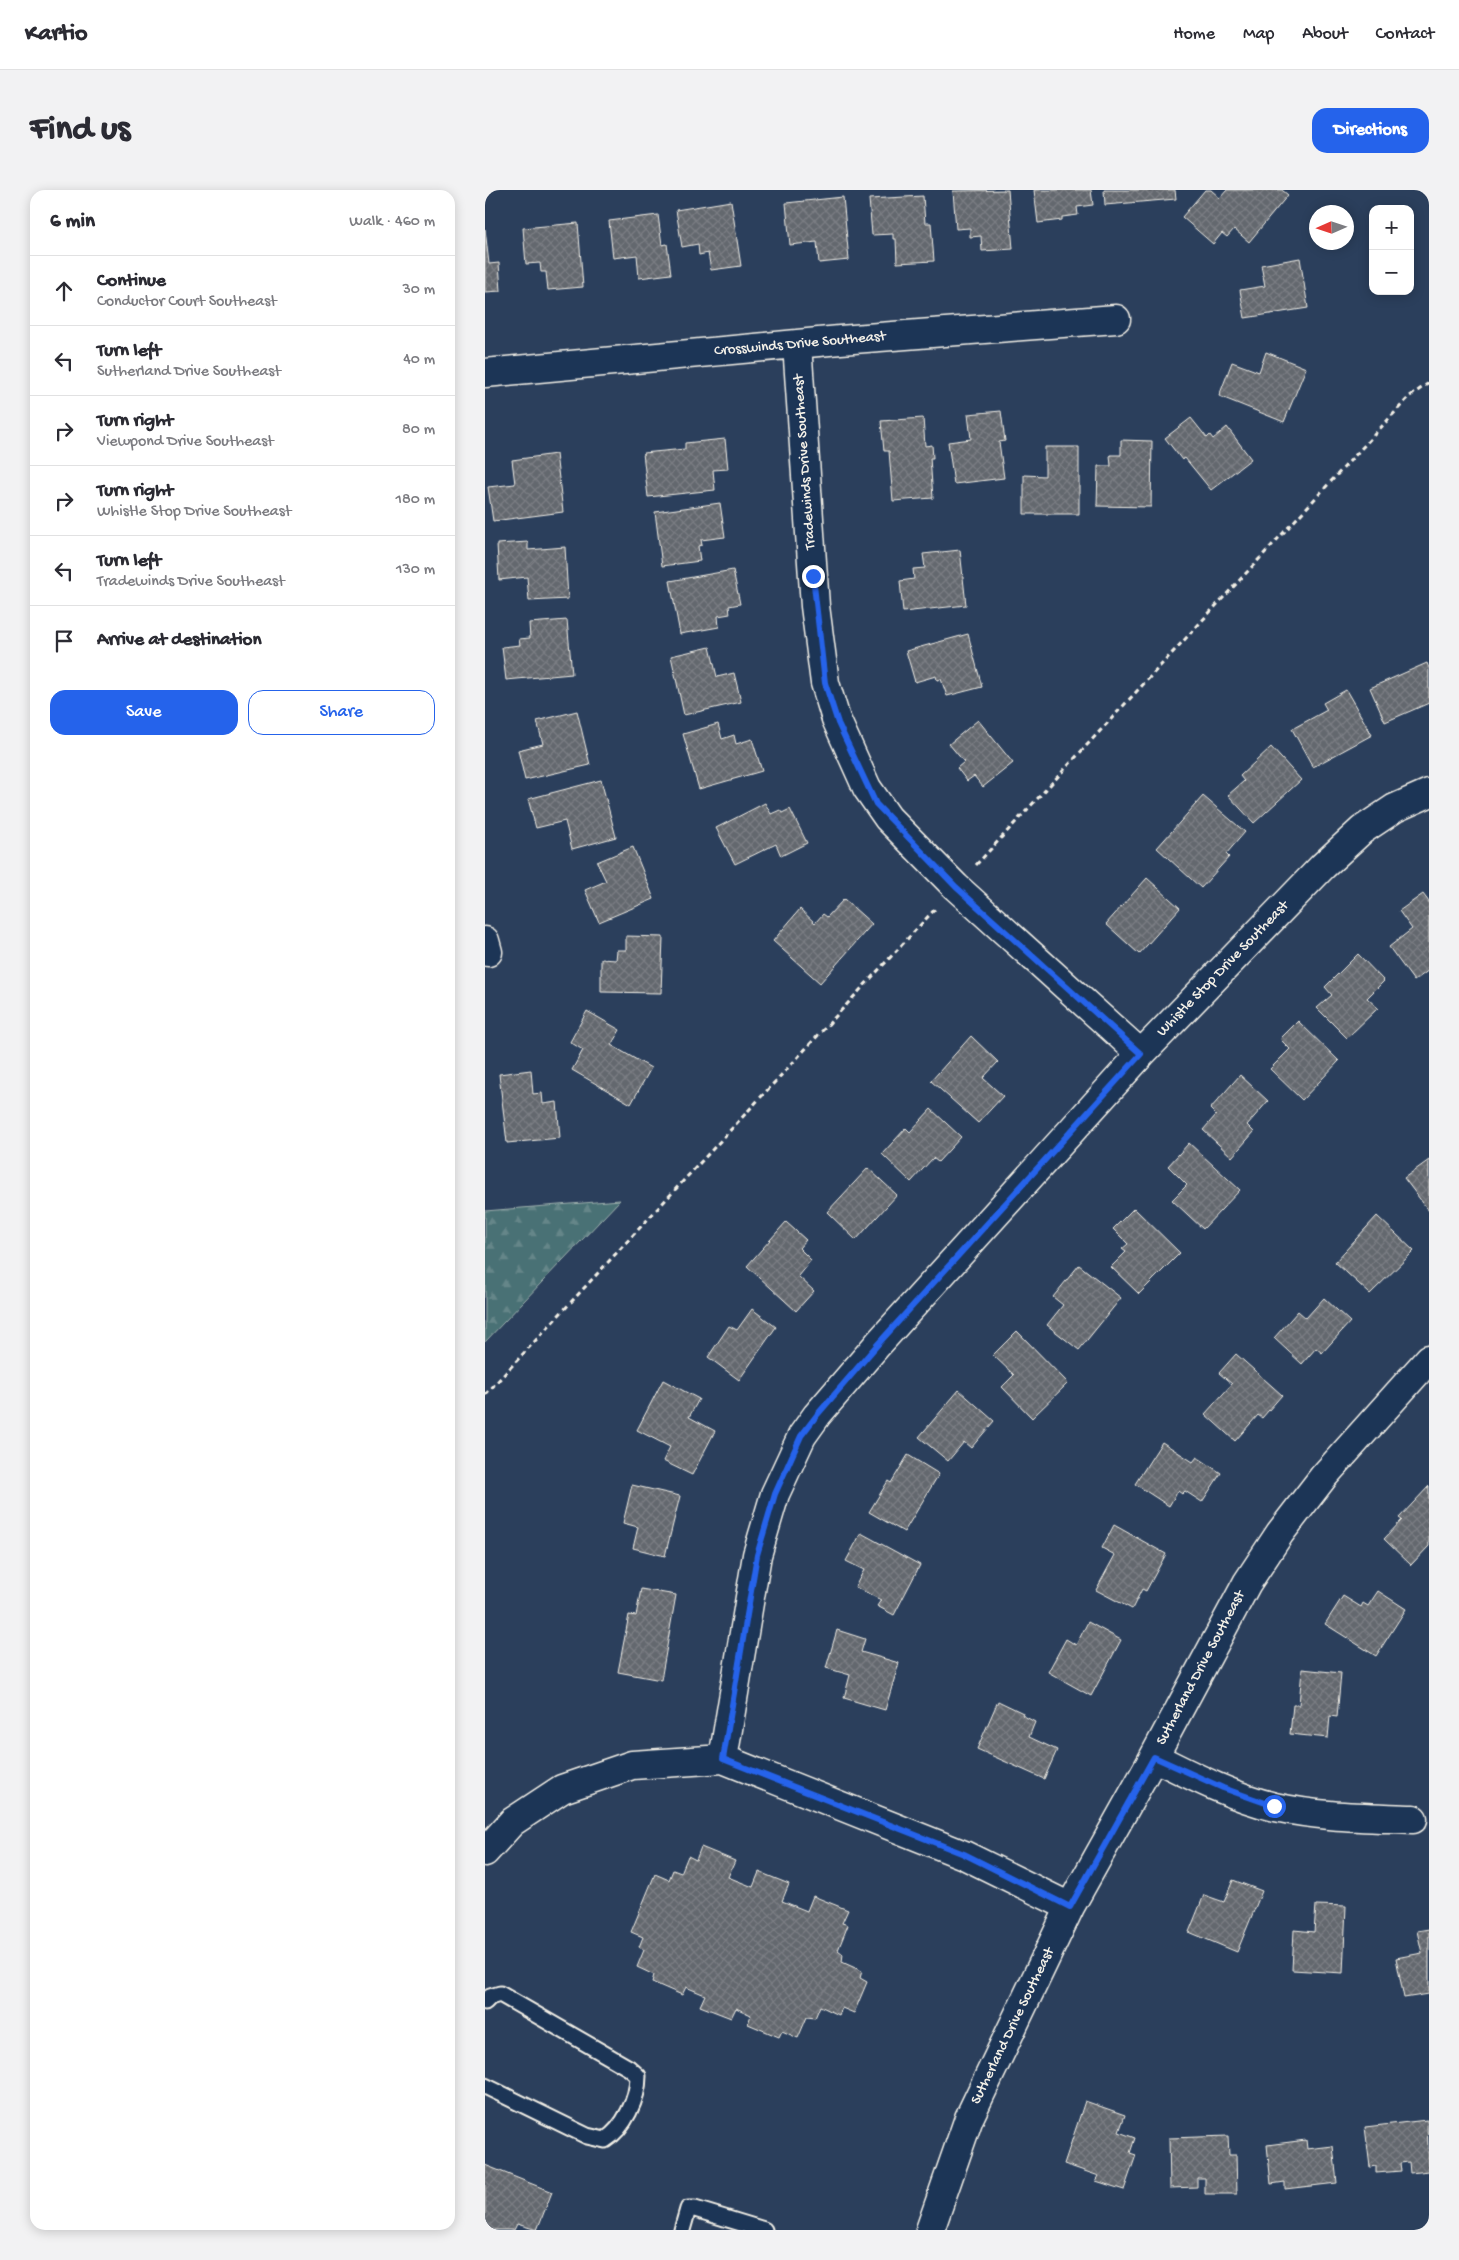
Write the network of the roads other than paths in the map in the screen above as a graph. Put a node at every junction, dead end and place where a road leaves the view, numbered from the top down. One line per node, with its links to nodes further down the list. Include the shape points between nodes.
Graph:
1 (1115, 319): 2 (street, Crosswinds Drive Southeast)
2 (797, 344): 3 (street, Crosswinds Drive Southeast); 5 (street, Tradewinds Drive Southeast, via 815,606 822,663 836,719 867,788 887,818 956,887)
3 (485, 373)
4 (1429, 793): 5 (street, Whistle Stop Drive Southeast, via 1395,808 1362,830)
5 (1141, 1054): 8 (street, Whistle Stop Drive Southeast, via 872,1351 801,1436 775,1494 757,1555)
6 (1429, 1359): 7 (street, Sutherland Drive Southeast, via 1324,1476 1257,1567)
7 (1154, 1757): 9 (street, via 1223,1788 1274,1806 1342,1816); 11 (street, Sutherland Drive Southeast)
8 (723, 1759): 10 (street, via 632,1765 562,1789 512,1822); 11 (street, via 964,1854)
9 (1413, 1819)
10 (485, 1852)
11 (1070, 1907): 14 (street, Sutherland Drive Southeast, via 969,2118)
12 (485, 2002): 13 (lane, via 500,1994 629,2068 638,2076 638,2090 617,2132 605,2140 587,2136)
13 (485, 2086)
14 (935, 2228)
15 (682, 2230): 16 (lane, via 689,2209 695,2209)
16 (764, 2230)

